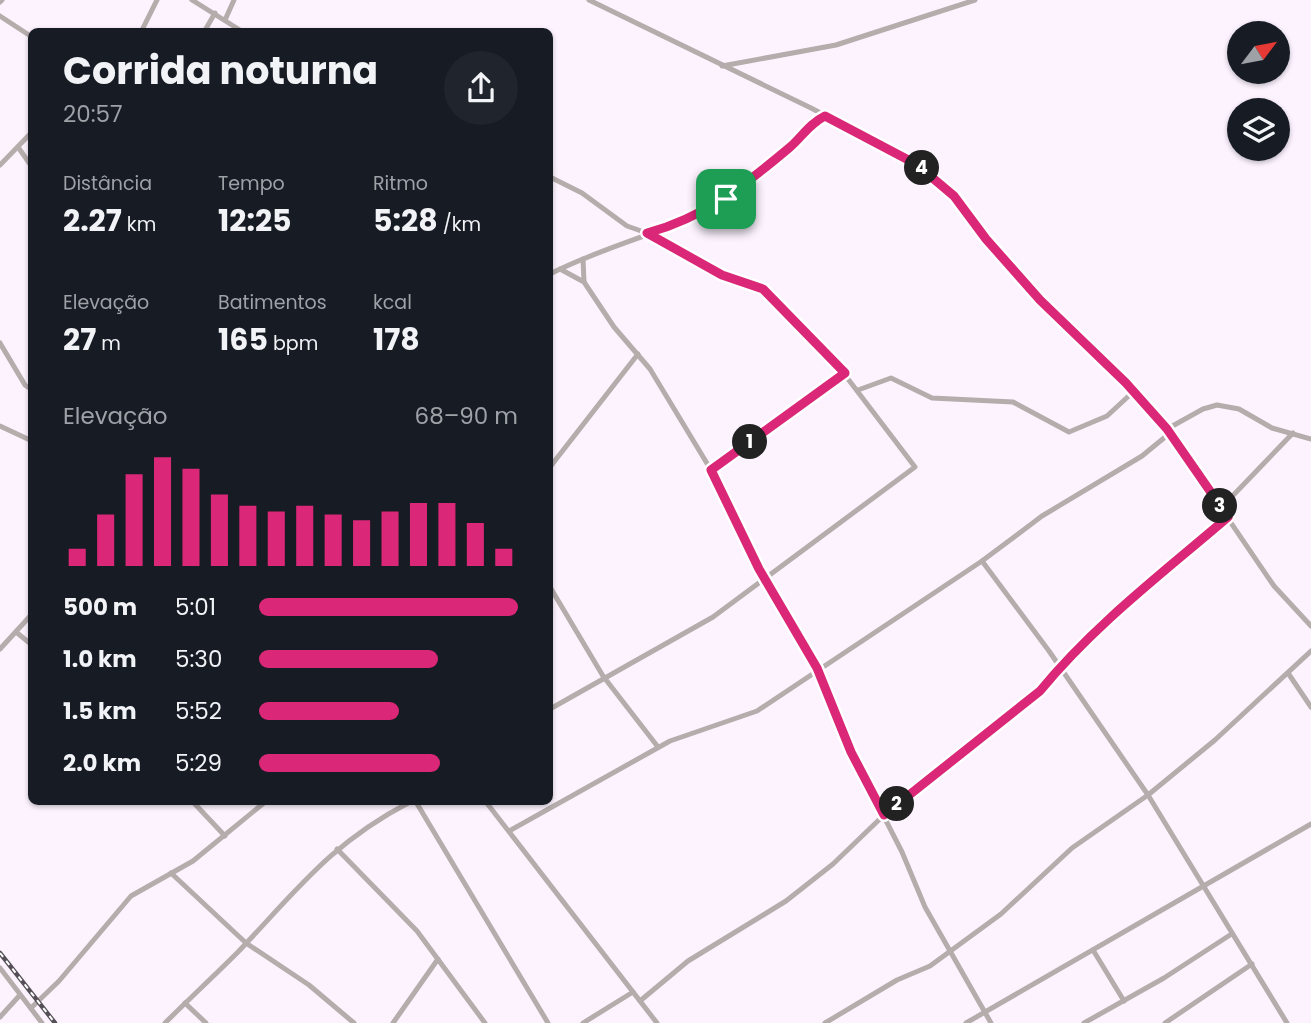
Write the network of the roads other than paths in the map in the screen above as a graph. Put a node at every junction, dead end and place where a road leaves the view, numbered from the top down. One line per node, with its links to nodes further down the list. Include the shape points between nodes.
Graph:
1 (158, 0): 9 (street)
2 (192, 0): 6 (street)
3 (234, 0): 8 (street)
4 (589, 0): 13 (street)
5 (975, 0): 13 (street, via 835,44)
6 (215, 13): 8 (street); 10 (street)
7 (0, 16): 12 (street)
8 (225, 20): 11 (street)
9 (143, 28)
10 (206, 28)
11 (237, 28)
12 (28, 34)
13 (722, 66): 14 (street)
14 (811, 108): 15 (street); 16 (street)
15 (825, 116): 16 (street); 32 (street, via 935,177 1040,300)
16 (811, 122): 22 (street, via 798,140 726,199 676,226)
17 (28, 136): 18 (street)
18 (18, 147): 19 (street); 20 (street)
19 (28, 161)
20 (0, 165)
21 (553, 178): 22 (street, via 627,226)
22 (647, 233): 23 (street); 29 (street, via 722,275 763,289)
23 (583, 259): 24 (street); 26 (street)
24 (560, 269): 25 (street); 26 (street)
25 (553, 272)
26 (584, 282): 28 (street)
27 (0, 343): 30 (street)
28 (638, 354): 38 (street); 39 (street)
29 (845, 373): 31 (street); 39 (street)
30 (28, 387)
31 (858, 390): 32 (street, via 891,378 932,398 1013,402 1069,432 1107,416); 43 (street, via 915,467)
32 (1133, 392): 34 (street)
33 (0, 426): 36 (street)
34 (1169, 431): 35 (street, via 1217,405); 40 (street); 42 (street, via 1142,456 1042,516)
35 (1293, 433): 37 (street); 40 (street)
36 (28, 439)
37 (1311, 439)
38 (553, 463)
39 (711, 470): 43 (street)
40 (1221, 508): 41 (street)
41 (1228, 517): 46 (street, via 1275,586); 51 (street)
42 (982, 561): 51 (street); 52 (street)
43 (764, 577): 52 (street); 54 (street, via 713,617)
44 (553, 592): 54 (street)
45 (28, 618): 47 (street)
46 (1311, 626)
47 (16, 632): 48 (street); 49 (street)
48 (28, 642)
49 (0, 649)
50 (1311, 651): 53 (street)
51 (1060, 666): 58 (street); 64 (street, via 1026,703)
52 (817, 668): 57 (street, via 741,719); 64 (street, via 851,752)
53 (1288, 673): 56 (street); 58 (street)
54 (603, 677): 55 (street); 57 (street)
55 (553, 707)
56 (1311, 707)
57 (658, 747): 66 (street)
58 (1148, 795): 70 (street); 73 (street, via 1072,848 1001,914)
59 (196, 805): 67 (street)
60 (261, 805): 67 (street)
61 (405, 805): 68 (street)
62 (418, 805): 92 (street)
63 (488, 805): 66 (street)
64 (884, 815): 73 (street); 80 (street, via 786,901 688,961)
65 (1311, 824): 70 (street)
66 (509, 831): 78 (street)
67 (225, 836): 69 (street)
68 (337, 849): 72 (street, via 301,881); 75 (street, via 405,917)
69 (171, 873): 72 (street); 83 (street, via 131,896)
70 (1203, 886): 71 (street); 74 (street)
71 (1230, 935): 76 (street); 81 (street)
72 (246, 943): 82 (street); 89 (street, via 309,985)
73 (949, 950): 84 (street); 95 (street)
74 (1093, 950): 81 (street); 84 (street)
75 (438, 959): 90 (street); 91 (street)
76 (1252, 964): 99 (street); 100 (street)
77 (0, 968): 79 (street)
78 (633, 992): 80 (street); 93 (street)
79 (20, 995): 83 (street); 85 (street)
80 (640, 1001): 94 (street)
81 (1124, 1001): 98 (street)
82 (185, 1003): 87 (street); 88 (street)
83 (31, 1008): 86 (street)
84 (985, 1010): 96 (street); 97 (street)
85 (0, 1017)
86 (42, 1023)
87 (165, 1023)
88 (206, 1023)
89 (354, 1023)
90 (393, 1023)
91 (485, 1023)
92 (548, 1023)
93 (583, 1023)
94 (657, 1023)
95 (825, 1023)
96 (966, 1023)
97 (991, 1023)
98 (1084, 1023)
99 (1165, 1023)
100 (1287, 1023)

